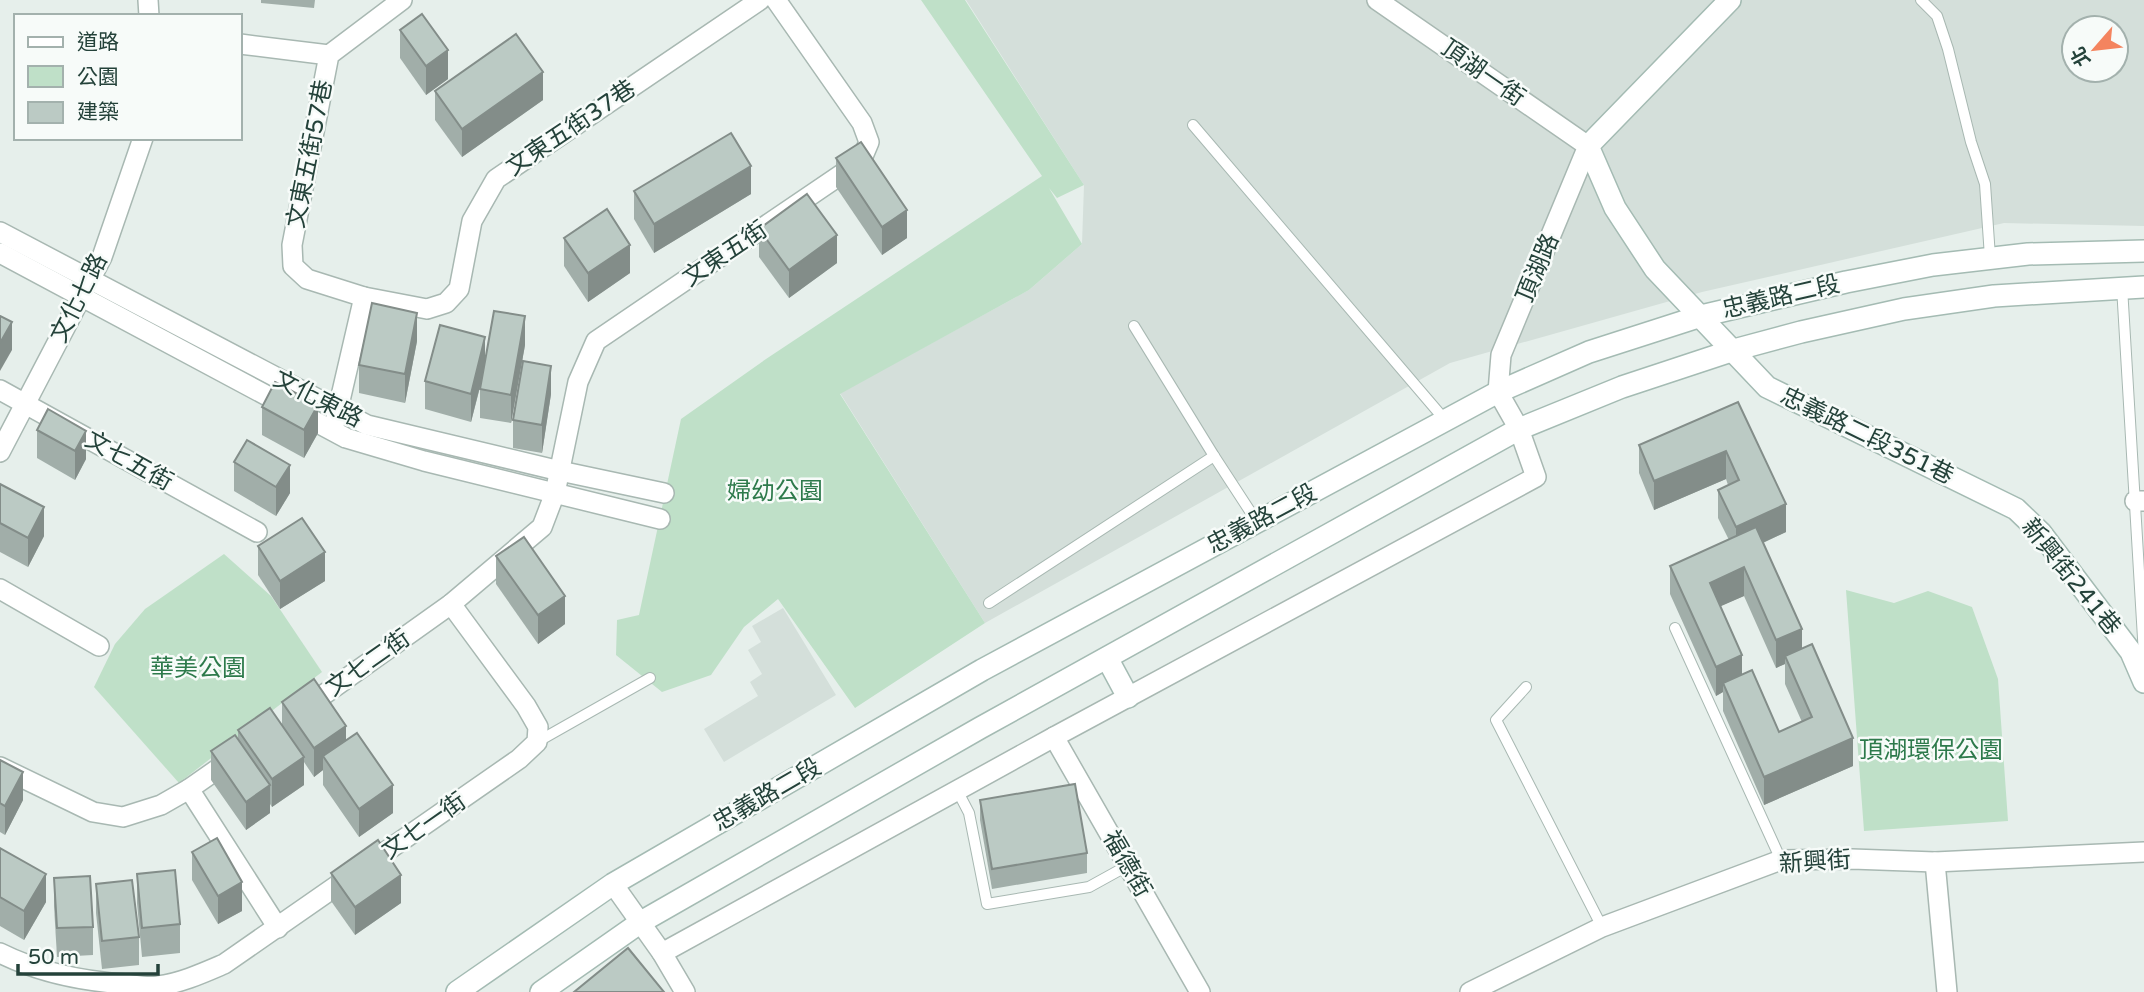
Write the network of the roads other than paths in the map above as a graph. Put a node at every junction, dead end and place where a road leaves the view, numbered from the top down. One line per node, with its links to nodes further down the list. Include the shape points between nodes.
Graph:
1 (402, 0): 8 (street, 文東五街57巷)
2 (760, 0): 19 (street, 文東五街37巷, via 496,179 472,221 459,289 446,303 428,309)
3 (776, 0): 32 (street, 文東五街, via 862,123 869,142 861,161 596,341 578,382)
4 (1377, 0): 11 (street, 頂湖一街)
5 (1730, 0): 11 (main road, 頂湖路)
6 (1921, 0): 15 (lane, via 1937,16 1985,184)
7 (242, 44): 8 (street)
8 (329, 55): 19 (street, 文東五街57巷, via 292,244 293,266 307,279)
9 (1193, 125): 27 (lane)
10 (142, 140): 18 (street, 文化七路, via 102,257)
11 (1588, 146): 20 (main road, via 1615,208 1655,269); 24 (street, 頂湖路, via 1501,355)
12 (0, 232): 18 (street, 文化東路)
13 (2144, 251): 15 (main road, 忠義路二段)
14 (0, 253): 18 (street, 文化東路)
15 (1990, 257): 20 (main road, 忠義路二段, via 1846,282)
16 (2122, 287): 17 (main road, 忠義路二段); 22 (main road, 忠義路二段, via 1994,296 1904,309); 35 (lane)
17 (2144, 287)
18 (85, 288): 25 (street, 文化七路); 26 (street, 文化東路); 29 (street, 文化東路)
19 (364, 297): 26 (street)
20 (1701, 316): 22 (main road, 忠義路二段351巷); 24 (main road, 忠義路二段, via 1589,352)
21 (1134, 326): 31 (lane)
22 (1734, 350): 28 (main road, 忠義路二段, via 1622,387); 36 (main road, 忠義路二段351巷, via 1767,387)
23 (0, 390): 25 (street, 文七五街)
24 (1498, 392): 27 (main road, 忠義路二段); 28 (street)
25 (25, 403): 30 (street, 文化七路); 39 (street, 文七五街)
26 (338, 410): 29 (street); 32 (street, 文化東路, via 367,425)
27 (1446, 420): 38 (main road, 忠義路二段)
28 (1519, 429): 46 (main road, 忠義路二段); 50 (street, via 1536,477)
29 (332, 431): 33 (street, 文化東路, via 412,458)
30 (0, 452)
31 (1214, 456): 38 (lane); 41 (lane)
32 (560, 471): 33 (street, 文東五街); 34 (street, 文化東路)
33 (555, 493): 37 (street, 文化東路); 42 (street, 文七二街, via 542,527)
34 (664, 493)
35 (2139, 501): 45 (lane)
36 (2016, 509): 48 (main road, 新興街241巷, via 2041,533 2131,652)
37 (660, 520)
38 (1257, 522): 62 (main road, 忠義路二段, via 982,670)
39 (257, 533)
40 (0, 589): 44 (street)
41 (989, 603)
42 (451, 604): 51 (street, 文七二街); 53 (street, via 526,706 538,727)
43 (1675, 628): 59 (lane)
44 (99, 646)
45 (2144, 655)
46 (1107, 658): 50 (main road); 63 (main road, 忠義路二段)
47 (650, 678): 53 (lane)
48 (2144, 682)
49 (1526, 687): 64 (lane, via 1496,720)
50 (1128, 697): 52 (street)
51 (292, 717)
52 (1054, 737): 57 (street); 61 (street, 福德街)
53 (537, 742): 65 (street, 文七一街)
54 (246, 749): 56 (street)
55 (0, 767): 56 (street, via 93,812 124,817)
56 (190, 789): 65 (street)
57 (957, 790): 61 (lane, via 970,813 987,904 1090,887); 67 (street)
58 (2144, 852): 60 (street, 新興街)
59 (1781, 860): 60 (street, 新興街); 64 (street, 新興街)
60 (1935, 862): 73 (street)
61 (1127, 866): 71 (street, 福德街)
62 (613, 884): 63 (street); 68 (main road, 忠義路二段)
63 (641, 922): 67 (street); 69 (main road, 忠義路二段)
64 (1602, 927): 72 (street, 新興街)
65 (278, 928): 66 (street, 文七一街, via 225,964 156,987 61,976)
66 (0, 953)
67 (662, 953): 70 (street)
68 (457, 992)
69 (541, 992)
70 (685, 992)
71 (1200, 992)
72 (1470, 992)
73 (1947, 992)

